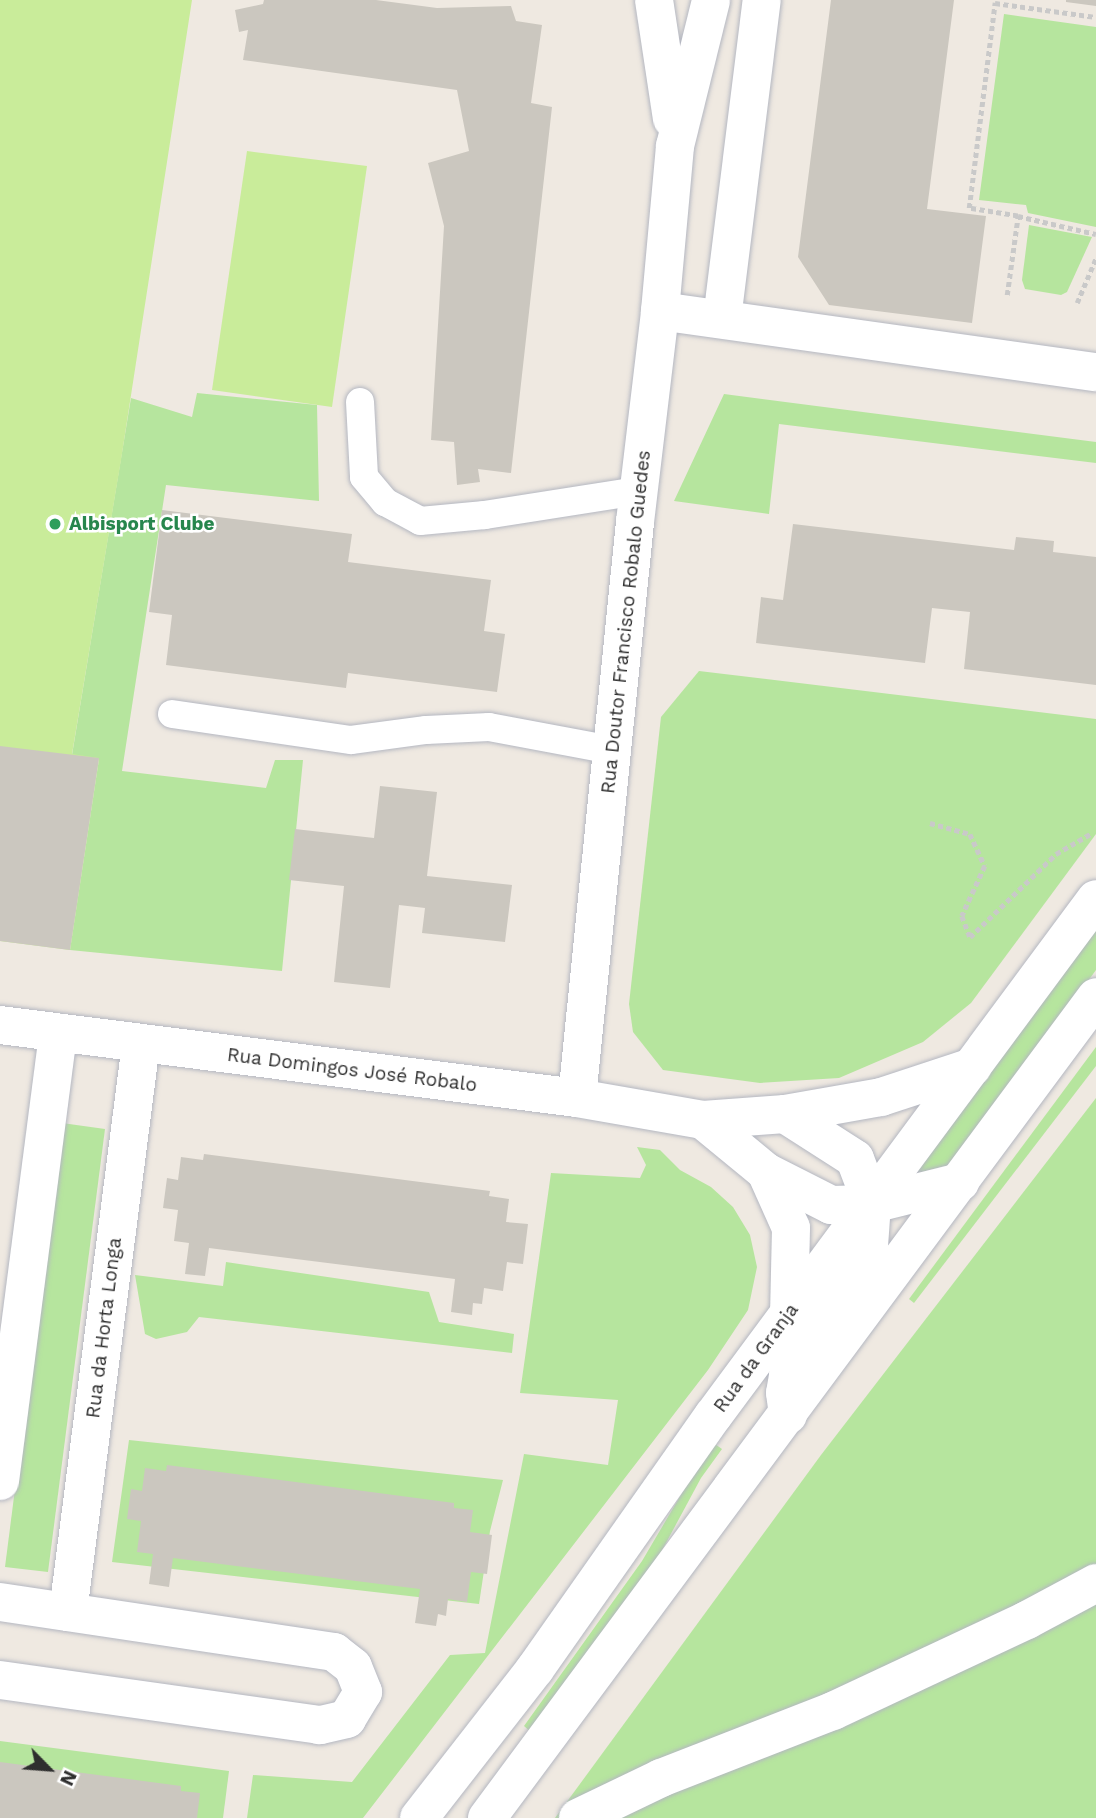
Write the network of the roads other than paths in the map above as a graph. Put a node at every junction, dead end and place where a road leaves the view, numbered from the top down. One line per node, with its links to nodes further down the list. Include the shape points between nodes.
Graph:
1 (654, 0): 4 (street, Rua Doutor Francisco Robalo Guedes)
2 (711, 0): 4 (street, Rua Doutor Francisco Robalo Guedes)
3 (762, 0): 6 (street)
4 (675, 146): 5 (street, Rua Doutor Francisco Robalo Guedes)
5 (660, 311): 6 (street); 9 (street, Rua Doutor Francisco Robalo Guedes)
6 (722, 319): 7 (street)
7 (1096, 372)
8 (360, 402): 9 (lane, via 364,477 385,502 420,521)
9 (639, 491): 11 (street, Rua Doutor Francisco Robalo Guedes)
10 (172, 714): 11 (lane, via 351,740 489,727)
11 (612, 750): 18 (street, Rua Doutor Francisco Robalo Guedes)
12 (1096, 898): 17 (street, Rua da Granja)
13 (1096, 997): 22 (street)
14 (0, 1025): 15 (street, Rua Domingos José Robalo)
15 (58, 1033): 16 (street, Rua Domingos José Robalo); 26 (street)
16 (141, 1044): 18 (street, Rua Domingos José Robalo); 29 (street, Rua da Horta Longa)
17 (972, 1067): 19 (street, Rua Domingos José Robalo, via 881,1097); 23 (street, Rua da Granja)
18 (577, 1098): 20 (street, Rua Domingos José Robalo)
19 (785, 1114): 20 (street, Rua Domingos José Robalo); 23 (street, via 855,1159)
20 (703, 1120): 21 (street)
21 (766, 1172): 23 (street, via 831,1205); 24 (street, via 791,1228)
22 (960, 1182): 23 (street); 25 (street)
23 (872, 1205): 24 (street, Rua da Granja); 25 (street, via 868,1261 788,1376)
24 (789, 1313): 31 (street, Rua da Granja, via 535,1669)
25 (788, 1415): 32 (street)
26 (0, 1481)
27 (1096, 1583): 33 (street, via 833,1711 661,1778)
28 (0, 1602): 29 (street)
29 (68, 1612): 30 (street, via 334,1653 353,1667 363,1692 347,1719 320,1725)
30 (0, 1680)
31 (419, 1818)
32 (486, 1818)
33 (578, 1818)

